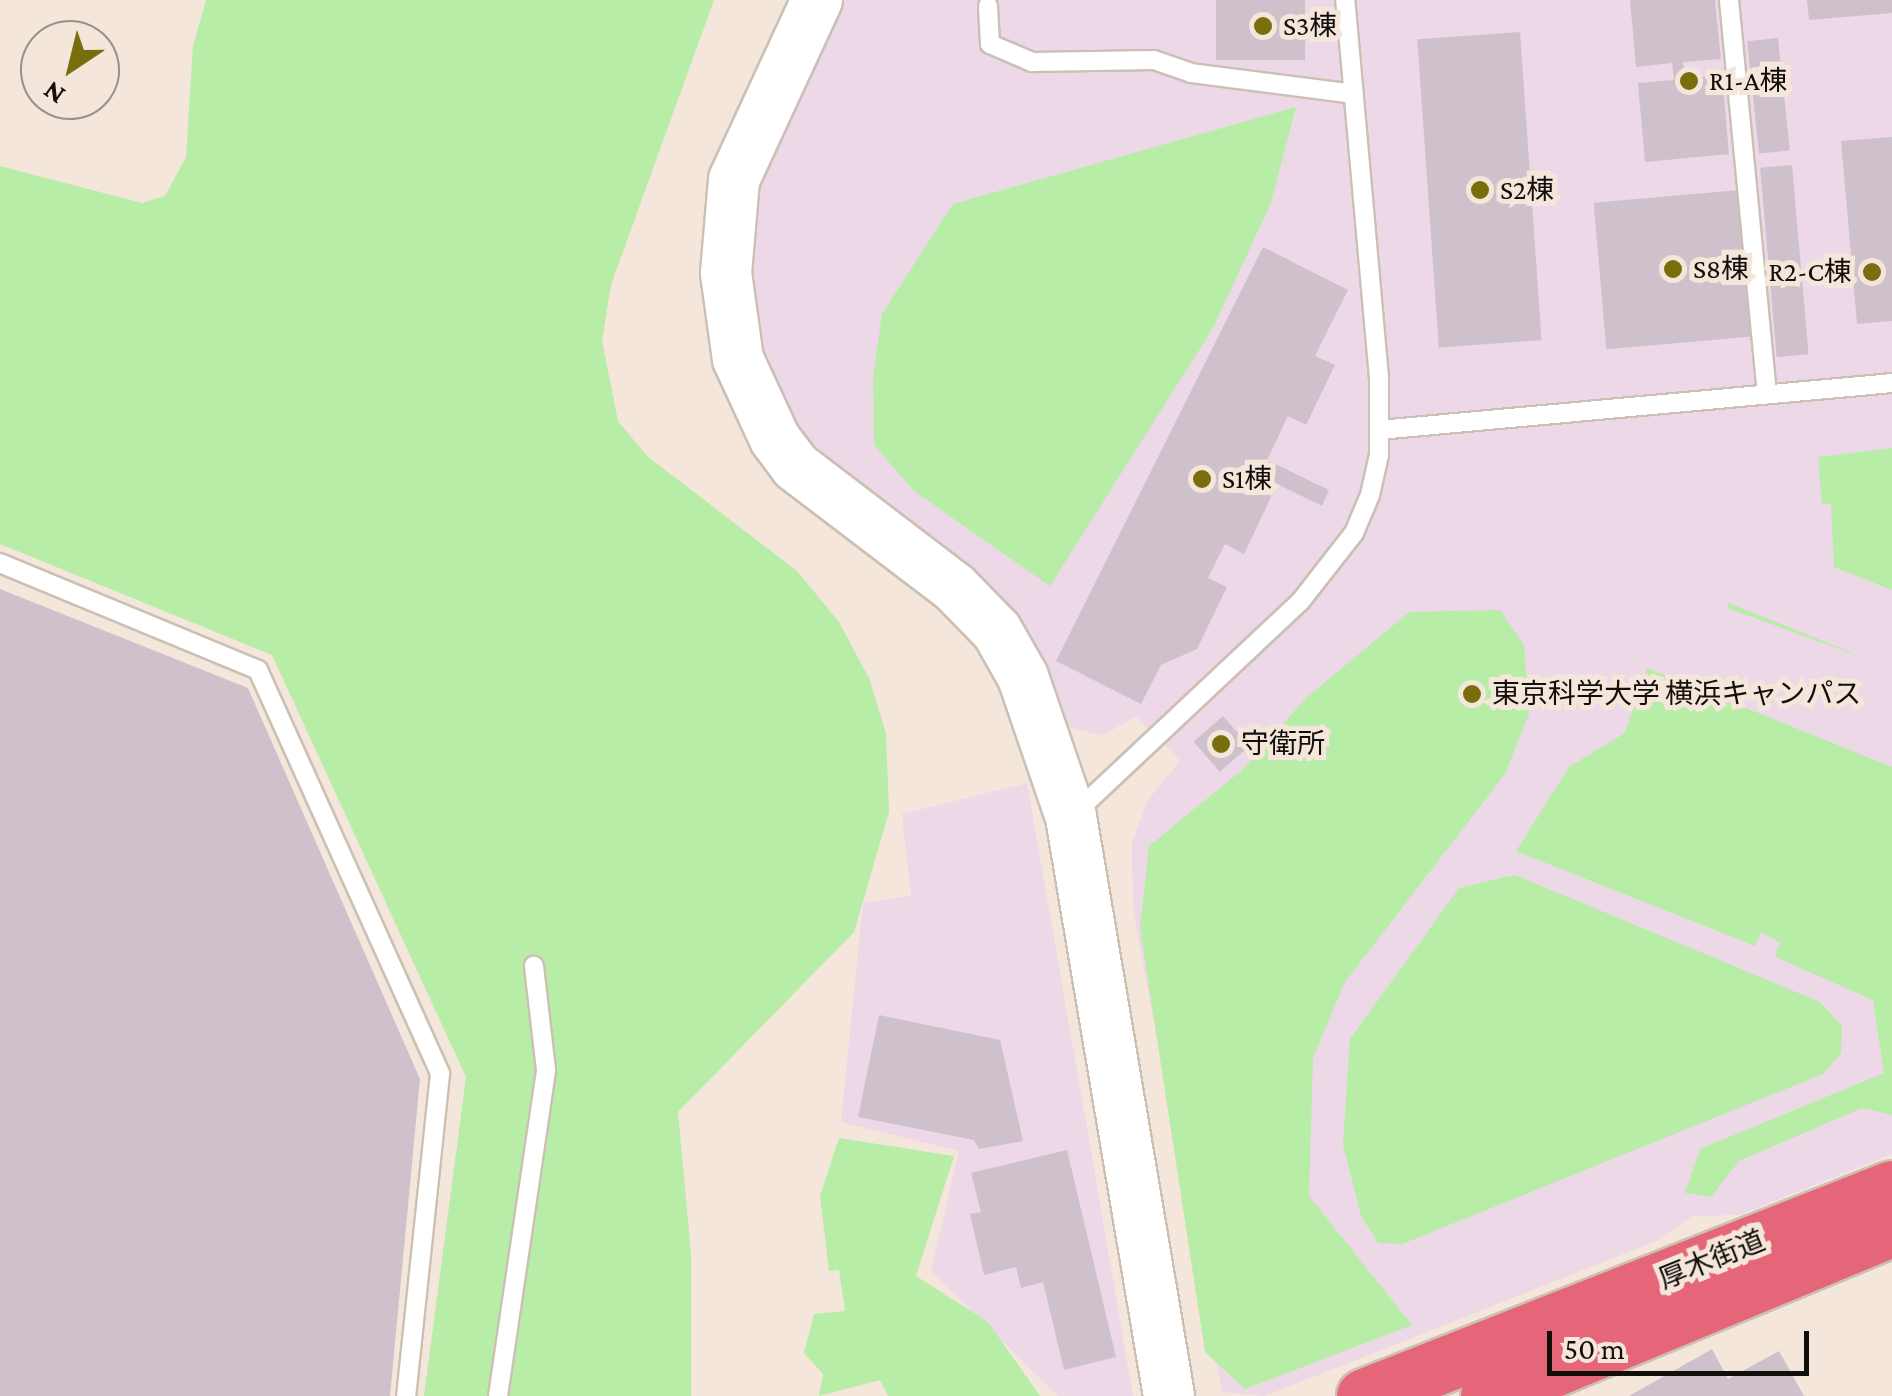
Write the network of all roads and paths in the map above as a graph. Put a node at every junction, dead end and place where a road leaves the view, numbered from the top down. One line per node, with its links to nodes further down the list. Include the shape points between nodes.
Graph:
1 (816, 0): 10 (street, via 734,180 726,273 738,359 774,439 796,466 955,588 997,631 1024,677)
2 (1345, 0): 5 (lane)
3 (1730, 0): 7 (lane)
4 (988, 6): 5 (lane, via 990,44 1032,62 1154,60 1190,73)
5 (1354, 94): 8 (lane)
6 (1892, 383): 7 (lane)
7 (1767, 394): 8 (lane)
8 (1379, 430): 10 (lane, via 1370,495 1335,560 1248,654)
9 (0, 562): 14 (lane, via 258,670 440,1074)
10 (1071, 817): 16 (street)
11 (534, 966): 15 (lane, via 546,1070)
12 (1892, 1188): 17 (highway, 厚木街道)
13 (1892, 1229): 18 (highway, 厚木街道)
14 (406, 1396)
15 (498, 1396)
16 (1169, 1396)
17 (1364, 1396)
18 (1488, 1396)

